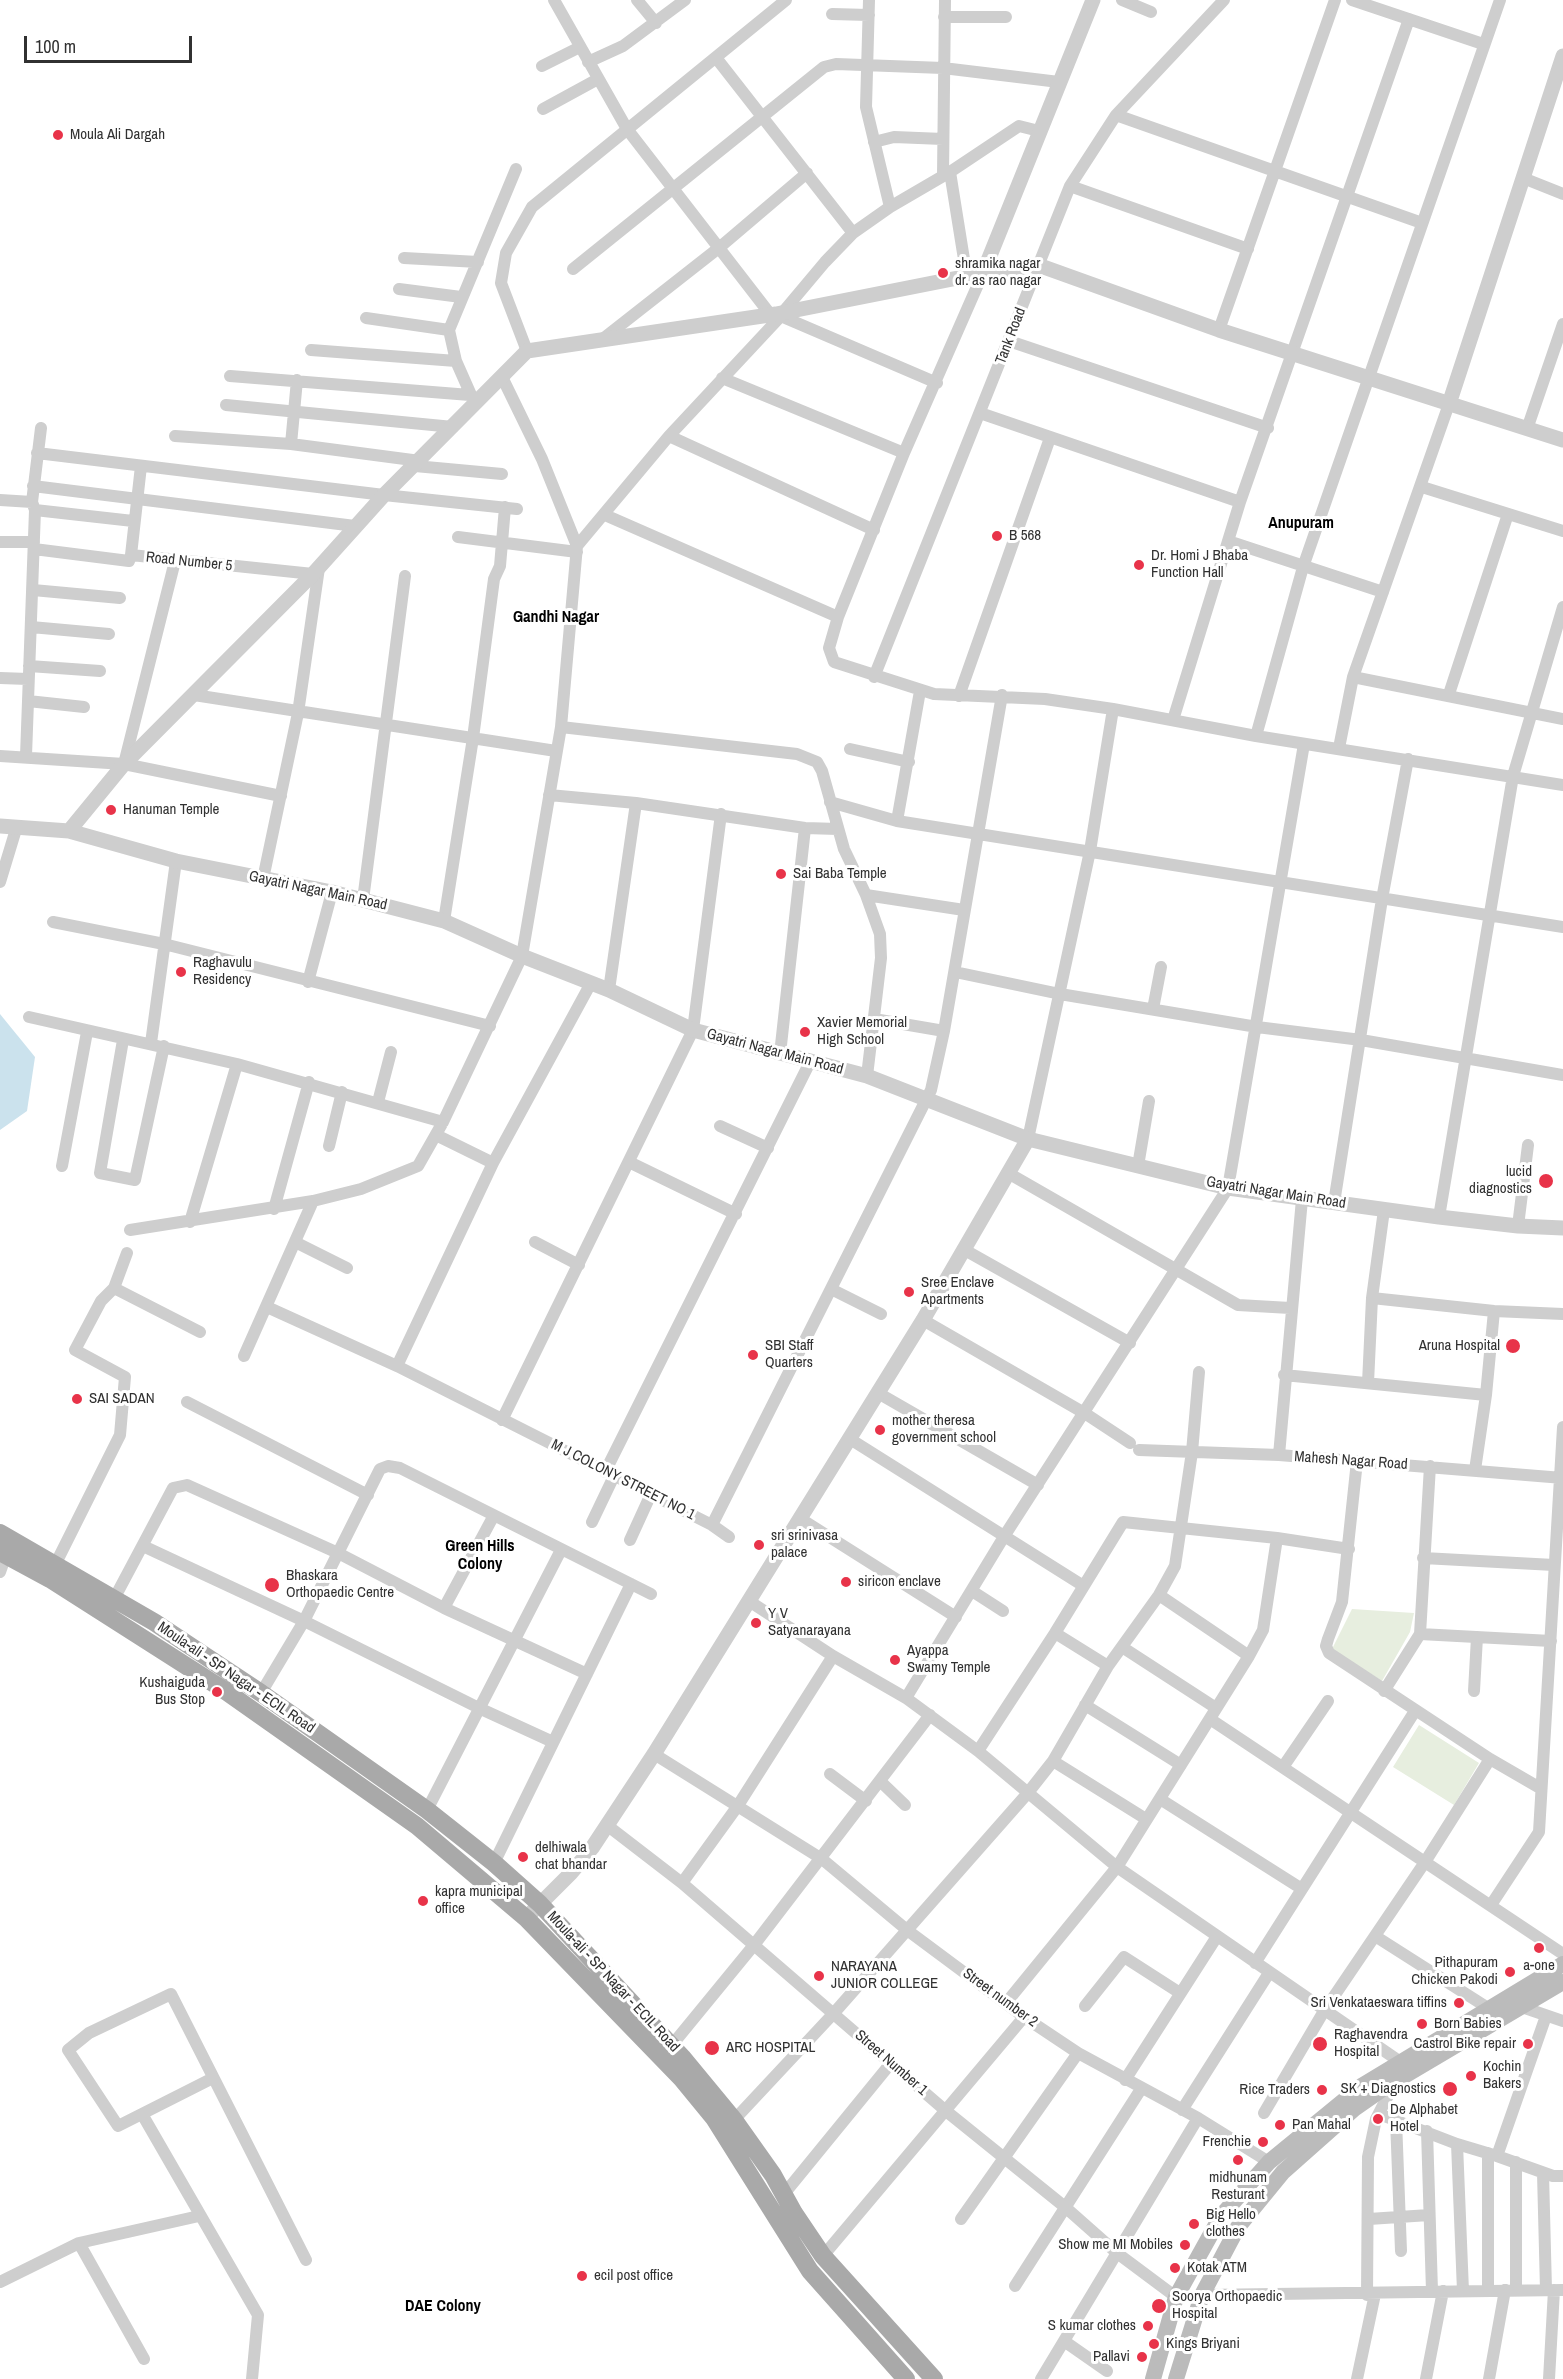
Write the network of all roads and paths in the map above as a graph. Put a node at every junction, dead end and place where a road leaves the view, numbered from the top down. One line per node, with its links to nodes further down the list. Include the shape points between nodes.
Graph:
1 (554, 0): 21 (street)
2 (637, 0): 19 (street)
3 (685, 0): 19 (street)
4 (786, 0): 23 (street)
5 (869, 0): 15 (street)
6 (945, 0): 16 (street)
7 (1094, 0): 29 (street)
8 (1122, 0): 13 (street)
9 (1224, 0): 31 (street, Tank Road)
10 (1335, 0): 38 (street)
11 (1352, 0): 18 (street)
12 (1500, 0): 20 (street)
13 (1151, 12)
14 (832, 14): 15 (street)
15 (869, 15): 25 (street)
16 (944, 17): 17 (street); 27 (street)
17 (1006, 17)
18 (1408, 19): 20 (street); 45 (street)
19 (656, 23): 24 (street, via 623,46)
20 (1484, 44): 47 (street)
21 (580, 47): 24 (street); 26 (street)
22 (1563, 56): 41 (street)
23 (717, 58): 32 (street); 33 (street)
24 (588, 62): 28 (street)
25 (868, 65): 27 (street); 32 (street, via 824,67); 36 (street, via 866,108)
26 (542, 66)
27 (943, 68): 29 (street); 35 (street)
28 (598, 79): 30 (street); 33 (street)
29 (1059, 82): 34 (street)
30 (543, 109)
31 (1116, 115): 38 (street); 42 (street, Tank Road)
32 (762, 116): 39 (street); 43 (street)
33 (627, 129): 43 (street); 68 (street, via 532,207 507,252 501,283)
34 (1039, 131): 40 (street, via 1019,126); 55 (street)
35 (943, 139): 36 (street, via 894,137); 40 (street)
36 (874, 142): 46 (street)
37 (516, 169): 52 (street)
38 (1274, 170): 45 (street); 50 (street)
39 (807, 173): 48 (street); 49 (street)
40 (946, 173): 46 (street); 56 (street)
41 (1523, 177): 44 (street); 78 (street)
42 (1070, 186): 50 (street); 53 (street, Tank Road)
43 (675, 189): 49 (street); 54 (street)
44 (1563, 194)
45 (1348, 195): 47 (street); 69 (street)
46 (890, 207): 48 (street)
47 (1422, 223): 74 (street)
48 (853, 233): 59 (street)
49 (720, 247): 59 (street); 64 (street)
50 (1248, 249): 63 (street)
51 (404, 258): 52 (street)
52 (478, 262): 58 (street)
53 (1038, 265): 55 (street); 63 (street); 65 (street, Tank Road)
54 (573, 269)
55 (983, 273): 56 (street); 76 (street)
56 (967, 278): 59 (street)
57 (399, 289): 58 (street)
58 (461, 297): 62 (street)
59 (778, 314): 64 (street); 73 (street); 76 (street)
60 (366, 318): 62 (street)
61 (1563, 324): 66 (street)
62 (449, 330): 70 (street)
63 (1219, 330): 69 (street)
64 (604, 338): 68 (street)
65 (1009, 341): 81 (street, Tank Road); 84 (street)
66 (1559, 345): 85 (street)
67 (311, 350): 70 (street)
68 (527, 351): 72 (street)
69 (1293, 354): 74 (street); 84 (street)
70 (456, 361): 77 (street)
71 (230, 376): 75 (street)
72 (502, 377): 77 (street); 114 (street, via 542,459)
73 (722, 378): 87 (street); 92 (street)
74 (1367, 378): 78 (street); 117 (street)
75 (297, 380): 77 (street); 80 (street)
76 (937, 383): 92 (street)
77 (473, 399): 82 (street)
78 (1449, 404): 85 (street); 97 (street)
79 (226, 405): 80 (street)
80 (294, 410): 82 (street); 90 (street)
81 (980, 413): 88 (street); 129 (street, Tank Road)
82 (453, 427): 93 (street)
83 (41, 428): 91 (street)
84 (1268, 428): 101 (street)
85 (1527, 429): 89 (street)
86 (175, 436): 90 (street)
87 (669, 436): 103 (street); 107 (street)
88 (1050, 438): 101 (street); 137 (street)
89 (1563, 440)
90 (291, 444): 93 (street)
91 (38, 453): 94 (street); 96 (street)
92 (904, 453): 107 (street)
93 (417, 463): 95 (street); 98 (street)
94 (141, 466): 98 (street); 100 (street)
95 (502, 474)
96 (33, 486): 100 (street); 102 (street)
97 (1422, 487): 104 (street); 121 (street)
98 (384, 495): 106 (street); 112 (street, via 511,508)
99 (0, 500): 102 (street)
100 (136, 500): 105 (street); 106 (street)
101 (1240, 502): 111 (street)
102 (34, 506): 105 (street); 113 (street)
103 (605, 514): 114 (street); 124 (street)
104 (1508, 514): 108 (street); 134 (street)
105 (133, 520): 115 (street)
106 (355, 526): 118 (street)
107 (874, 530): 124 (street)
108 (1563, 531)
109 (458, 537): 112 (street)
110 (0, 542): 113 (street)
111 (1228, 542): 117 (street); 144 (street)
112 (502, 543): 114 (street); 148 (street)
113 (34, 545): 115 (street, Road Number 5, via 129,561); 120 (street)
114 (577, 549): 146 (street)
115 (130, 555): 116 (street, Road Number 5)
116 (176, 561): 118 (street, Road Number 5); 157 (street)
117 (1303, 567): 121 (street); 147 (street)
118 (316, 571): 135 (street); 141 (street)
119 (405, 576): 145 (street)
120 (33, 590): 122 (street); 125 (street)
121 (1383, 592): 130 (street)
122 (120, 598)
123 (1563, 607): 142 (street)
124 (838, 617): 129 (street, via 830,657 840,666)
125 (32, 627): 126 (street); 127 (street)
126 (110, 634)
127 (29, 666): 128 (street); 132 (street)
128 (100, 671)
129 (874, 677): 133 (street)
130 (1353, 677): 134 (street); 150 (street)
131 (0, 678): 132 (street)
132 (28, 679): 138 (street)
133 (920, 692): 137 (street); 156 (street)
134 (1449, 694): 142 (street)
135 (194, 695): 141 (street); 157 (street)
136 (1002, 695): 137 (street); 140 (street); 171 (street, M J COLONY STREET NO 1)
137 (959, 696)
138 (28, 701): 139 (street); 154 (street)
139 (84, 707)
140 (1113, 709): 144 (street); 172 (street)
141 (298, 713): 145 (street); 161 (street)
142 (1530, 713): 143 (street); 158 (street)
143 (1563, 719)
144 (1173, 720): 147 (street)
145 (385, 725): 148 (street); 180 (street)
146 (561, 727): 152 (street); 163 (street, via 807,757 817,762 822,771)
147 (1256, 736): 149 (street)
148 (473, 738): 152 (street); 183 (street)
149 (1304, 744): 150 (street); 176 (street)
150 (1339, 748): 155 (street)
151 (850, 749): 156 (street)
152 (556, 751): 160 (street)
153 (0, 756): 154 (street)
154 (26, 756): 157 (street)
155 (1408, 759): 158 (street); 179 (street)
156 (909, 762): 165 (street)
157 (124, 764): 161 (street); 170 (street)
158 (1513, 777): 159 (street); 182 (street)
159 (1563, 785)
160 (549, 795): 162 (street); 187 (street)
161 (281, 796): 174 (street)
162 (636, 802): 164 (street); 192 (street)
163 (830, 802): 165 (street); 169 (street)
164 (721, 814): 168 (street); 199 (street)
165 (897, 821): 171 (street)
166 (0, 826): 167 (street, Gayatri Nagar Main Road)
167 (17, 826): 170 (street, Gayatri Nagar Main Road); 175 (street)
168 (805, 828): 169 (street); 207 (street)
169 (838, 829): 178 (street)
170 (69, 831): 173 (street, Gayatri Nagar Main Road)
171 (978, 835): 172 (street); 181 (street, M J COLONY STREET NO 1)
172 (1090, 851): 176 (street); 193 (street)
173 (176, 861): 174 (street, Gayatri Nagar Main Road); 186 (street)
174 (262, 879): 177 (street, Gayatri Nagar Main Road)
175 (0, 882)
176 (1281, 882): 179 (street); 198 (street)
177 (332, 892): 180 (street, Gayatri Nagar Main Road); 190 (street)
178 (867, 896): 181 (street); 196 (street, via 881,946)
179 (1382, 899): 182 (street); 203 (street)
180 (363, 900): 183 (street, Gayatri Nagar Main Road)
181 (964, 910): 189 (street, M J COLONY STREET NO 1)
182 (1490, 916): 185 (street); 208 (street)
183 (444, 921): 187 (street, Gayatri Nagar Main Road)
184 (53, 922): 186 (street)
185 (1563, 927)
186 (164, 944): 190 (street); 204 (street)
187 (522, 956): 191 (street, Gayatri Nagar Main Road); 197 (street)
188 (1161, 967): 194 (street)
189 (955, 972): 193 (street); 200 (street, M J COLONY STREET NO 1)
190 (308, 982): 197 (street)
191 (591, 983): 192 (street, Gayatri Nagar Main Road); 226 (street)
192 (609, 990): 199 (street, Gayatri Nagar Main Road)
193 (1060, 994): 194 (street); 221 (street)
194 (1153, 1009): 198 (street)
195 (29, 1017): 201 (street)
196 (874, 1019): 200 (street); 212 (street)
197 (490, 1026): 218 (street)
198 (1257, 1027): 203 (street); 230 (street)
199 (693, 1030): 207 (street, Gayatri Nagar Main Road); 225 (street)
200 (944, 1031): 215 (street, M J COLONY STREET NO 1)
201 (87, 1032): 202 (street); 227 (street)
202 (123, 1040): 204 (street); 205 (street, via 100,1173 135,1179)
203 (1361, 1040): 208 (street); 233 (street)
204 (151, 1043): 205 (street)
205 (164, 1046): 210 (street)
206 (391, 1052): 217 (street)
207 (780, 1054): 209 (street, Gayatri Nagar Main Road)
208 (1464, 1059): 211 (street); 237 (street)
209 (810, 1062): 212 (street, Gayatri Nagar Main Road); 224 (street)
210 (237, 1064): 213 (street); 238 (street)
211 (1563, 1075)
212 (867, 1076): 215 (street, Gayatri Nagar Main Road)
213 (309, 1082): 214 (street); 234 (street)
214 (342, 1092): 217 (street); 223 (street)
215 (926, 1100): 221 (street, Gayatri Nagar Main Road); 250 (street, M J COLONY STREET NO 1)
216 (1149, 1101): 228 (street)
217 (378, 1102): 218 (street)
218 (443, 1122): 220 (street)
219 (720, 1126): 224 (street)
220 (436, 1135): 226 (street); 232 (street, via 418,1166 361,1189)
221 (1029, 1139): 228 (street, Gayatri Nagar Main Road); 229 (street)
222 (1528, 1145): 239 (street)
223 (328, 1146)
224 (768, 1148): 236 (street)
225 (630, 1162): 236 (street); 246 (street)
226 (493, 1163): 261 (street)
227 (62, 1166)
228 (1138, 1166): 230 (street, Gayatri Nagar Main Road)
229 (1008, 1173): 244 (street); 248 (street)
230 (1228, 1188): 231 (street, Gayatri Nagar Main Road); 248 (street)
231 (1302, 1198): 233 (street, Gayatri Nagar Main Road); 253 (street)
232 (313, 1201): 234 (street); 242 (street)
233 (1334, 1203): 235 (street, Gayatri Nagar Main Road)
234 (274, 1209): 238 (street)
235 (1384, 1210): 237 (street, Gayatri Nagar Main Road); 251 (street)
236 (736, 1214): 277 (street)
237 (1439, 1217): 239 (street, Gayatri Nagar Main Road)
238 (190, 1222): 241 (street)
239 (1518, 1226): 240 (street, Gayatri Nagar Main Road)
240 (1563, 1228)
241 (130, 1230)
242 (295, 1242): 247 (street); 252 (street)
243 (535, 1242): 246 (street)
244 (963, 1249): 257 (street); 259 (street)
245 (127, 1253): 249 (street)
246 (579, 1265): 269 (street)
247 (347, 1268)
248 (1176, 1271): 253 (street, via 1238,1305); 259 (street)
249 (114, 1288): 258 (street); 298 (street, via 101,1301 75,1350 125,1377 120,1435)
250 (831, 1289): 255 (street); 285 (street, M J COLONY STREET NO 1)
251 (1372, 1298): 254 (street); 264 (street)
252 (267, 1307): 260 (street); 261 (street, M J COLONY STREET NO 1)
253 (1290, 1308): 263 (street)
254 (1494, 1311): 256 (street); 266 (street)
255 (881, 1314)
256 (1563, 1314)
257 (922, 1320): 265 (street); 268 (street, Mahesh Nagar Road)
258 (200, 1332)
259 (1130, 1343): 268 (street)
260 (244, 1356)
261 (397, 1366): 269 (street, M J COLONY STREET NO 1)
262 (1198, 1372): 272 (street)
263 (1284, 1375): 264 (street); 273 (street)
264 (1368, 1383): 266 (street)
265 (878, 1393): 271 (street); 279 (street)
266 (1486, 1395): 276 (street)
267 (187, 1402): 281 (street)
268 (1086, 1414): 272 (street, Mahesh Nagar Road, via 1134,1446); 279 (street)
269 (502, 1420): 277 (street, M J COLONY STREET NO 1)
270 (1563, 1427): 278 (street)
271 (850, 1439): 283 (street); 288 (street)
272 (1192, 1452): 273 (street, Mahesh Nagar Road); 286 (street)
273 (1279, 1455): 274 (street, Mahesh Nagar Road)
274 (1357, 1461): 275 (street, Mahesh Nagar Road); 293 (street)
275 (1430, 1466): 276 (street, Mahesh Nagar Road); 296 (street)
276 (1475, 1470): 278 (street, Mahesh Nagar Road)
277 (609, 1474): 280 (street, M J COLONY STREET NO 1); 284 (street)
278 (1561, 1478): 299 (street)
279 (1038, 1485): 288 (street)
280 (651, 1494): 285 (street, M J COLONY STREET NO 1); 291 (street)
281 (368, 1495): 282 (street, via 380,1469 392,1466); 295 (street)
282 (493, 1517): 294 (street); 307 (street)
283 (801, 1518): 306 (street); 309 (street)
284 (592, 1522)
285 (712, 1525): 289 (street)
286 (1181, 1529): 290 (street); 301 (street, via 1128,1521 1119,1525); 304 (street, via 1175,1566)
287 (0, 1533): 298 (main road, Moula-ali - SP Nagar - ECIL Road)
288 (1005, 1535): 301 (street); 302 (street)
289 (729, 1536)
290 (1277, 1538): 293 (street); 318 (street, via 1263,1630)
291 (630, 1540)
292 (143, 1546): 295 (street, via 173,1488 187,1485); 305 (street); 310 (street)
293 (1349, 1549): 321 (street, via 1342,1602 1326,1646 1329,1653)
294 (561, 1550): 300 (street); 315 (street)
295 (338, 1553): 307 (street); 310 (street)
296 (1423, 1558): 299 (street); 312 (street)
297 (2, 1560): 359 (main road, Moula-ali - SP Nagar - ECIL Road, via 51,1579 243,1704 417,1826)
298 (55, 1565): 305 (main road, Moula-ali - SP Nagar - ECIL Road)
299 (1554, 1565): 314 (street)
300 (631, 1584): 303 (street); 320 (street)
301 (1082, 1586): 311 (street)
302 (972, 1591): 308 (street); 309 (street)
303 (651, 1594)
304 (1159, 1595): 316 (street); 318 (street)
305 (114, 1599): 323 (main road, Moula-ali - SP Nagar - ECIL Road)
306 (748, 1601): 317 (street); 334 (street)
307 (444, 1608): 315 (street)
308 (1003, 1611)
309 (956, 1617): 324 (street)
310 (304, 1621): 323 (street); 328 (street)
311 (1055, 1633): 319 (street); 333 (street)
312 (1420, 1634): 313 (street); 321 (street)
313 (1477, 1637): 314 (street); 322 (street)
314 (1551, 1641): 341 (street)
315 (513, 1642): 320 (street); 328 (street)
316 (1122, 1647): 319 (street); 327 (street)
317 (833, 1656): 324 (street); 346 (street)
318 (1249, 1656): 327 (street)
319 (1108, 1666): 326 (street)
320 (587, 1674): 332 (street)
321 (1384, 1691): 329 (street)
322 (1474, 1691)
323 (261, 1693): 347 (main road, Moula-ali - SP Nagar - ECIL Road)
324 (906, 1698): 330 (street)
325 (1328, 1701): 338 (street)
326 (1085, 1705): 336 (street); 337 (street)
327 (1216, 1707): 331 (street)
328 (481, 1709): 332 (street); 347 (street)
329 (1415, 1711): 335 (street); 348 (street)
330 (930, 1715): 333 (street); 340 (street)
331 (1210, 1719): 337 (street); 338 (street)
332 (553, 1742): 353 (street)
333 (978, 1751): 342 (street)
334 (654, 1754): 346 (street, Street number 2); 350 (street)
335 (1490, 1759): 341 (street); 352 (street)
336 (1053, 1761): 342 (street); 349 (street)
337 (1181, 1765): 343 (street)
338 (1283, 1767): 348 (street)
339 (830, 1774): 344 (street)
340 (880, 1781): 344 (street); 345 (street)
341 (1540, 1788): 358 (street, via 1539,1832)
342 (1027, 1794): 354 (street); 360 (street)
343 (1160, 1799): 349 (street); 356 (street)
344 (866, 1801): 351 (street)
345 (905, 1805)
346 (737, 1807): 351 (street, Street number 2); 355 (street)
347 (427, 1810): 353 (main road, Moula-ali - SP Nagar - ECIL Road)
348 (1351, 1812): 352 (street); 356 (street)
349 (1146, 1820): 354 (street)
350 (608, 1827): 355 (street, Street Number 1); 357 (street)
351 (822, 1859): 360 (street, Street number 2); 363 (street)
352 (1425, 1862): 358 (street); 361 (street)
353 (494, 1863): 357 (main road, Moula-ali - SP Nagar - ECIL Road)
354 (1117, 1868): 362 (street); 370 (street)
355 (682, 1883): 363 (street, Street Number 1)
356 (1302, 1889): 365 (street)
357 (540, 1904): 359 (street); 379 (main road, Moula-ali - SP Nagar - ECIL Road)
358 (1491, 1905): 364 (street)
359 (527, 1919): 429 (main road, Moula-ali - SP Nagar - ECIL Road, via 695,2094 810,2271)
360 (907, 1930): 370 (street, Street number 2); 375 (street)
361 (1375, 1936): 373 (street); 374 (street)
362 (1216, 1938): 365 (street); 369 (street)
363 (754, 1945): 375 (street, Street Number 1); 379 (street)
364 (1563, 1954)
365 (1255, 1963): 367 (street)
366 (1563, 1964): 371 (main road)
367 (1269, 1973): 374 (street); 387 (street)
368 (1563, 1982): 371 (main road)
369 (1180, 1993): 372 (street, via 1124,1957); 384 (street)
370 (1006, 2002): 377 (street, Street number 2)
371 (1512, 2002): 373 (main road); 376 (street); 385 (main road)
372 (1085, 2006)
373 (1488, 2008): 381 (main road)
374 (1324, 2011): 381 (street); 389 (street)
375 (834, 2013): 382 (street, Street Number 1); 393 (street)
376 (1546, 2016): 378 (street); 397 (street)
377 (1024, 2017): 380 (street, Street number 2); 388 (street)
378 (1563, 2021)
379 (672, 2045): 393 (main road, Moula-ali - SP Nagar - ECIL Road)
380 (1078, 2053): 384 (street, Street number 2); 398 (street)
381 (1399, 2061): 399 (main road, via 1362,2085)
382 (891, 2063): 388 (street, Street Number 1); 403 (street)
383 (213, 2078): 390 (street); 390 (street, via 171,1994 88,2033 68,2050 118,2126); 414 (street)
384 (1125, 2080): 386 (street, Street number 2)
385 (1396, 2081): 391 (street); 422 (main road, via 1354,2109 1283,2172 1238,2227)
386 (1141, 2090): 387 (street, Street number 2); 404 (street)
387 (1182, 2110): 392 (street, Street number 2)
388 (946, 2111): 398 (street, Street Number 1); 413 (street)
389 (1264, 2113)
390 (142, 2114): 406 (street)
391 (1379, 2114): 394 (street); 409 (street, via 1368,2157)
392 (1198, 2118): 399 (street, Street number 2); 412 (street)
393 (734, 2120): 403 (main road, Moula-ali - SP Nagar - ECIL Road)
394 (1396, 2120): 395 (street); 407 (street)
395 (1427, 2131): 396 (street); 405 (street)
396 (1457, 2144): 397 (street); 421 (street)
397 (1492, 2154): 400 (street); 417 (street)
398 (1004, 2160): 404 (street, Street Number 1); 408 (street)
399 (1269, 2162): 424 (main road, via 1221,2216)
400 (1516, 2162): 401 (street); 418 (street)
401 (1543, 2172): 402 (street); 419 (street)
402 (1563, 2176)
403 (784, 2194): 413 (main road, Moula-ali - SP Nagar - ECIL Road)
404 (1065, 2207): 412 (street, Street Number 1); 416 (street)
405 (1429, 2215): 407 (street); 420 (street)
406 (199, 2216): 410 (street); 428 (street, via 258,2315)
407 (1400, 2217): 409 (street); 411 (street)
408 (962, 2219)
409 (1369, 2219): 423 (street)
410 (79, 2244): 415 (street); 426 (street)
411 (1401, 2251)
412 (1117, 2253): 424 (street, Street Number 1); 425 (street)
413 (823, 2256): 430 (main road, Moula-ali - SP Nagar - ECIL Road)
414 (306, 2260)
415 (0, 2282)
416 (1015, 2286)
417 (1488, 2290): 418 (street); 421 (street)
418 (1510, 2290): 419 (street); 436 (street)
419 (1554, 2290): 437 (street)
420 (1438, 2291): 421 (street); 423 (street); 435 (street)
421 (1462, 2291)
422 (1202, 2295): 423 (street); 433 (main road)
423 (1371, 2295): 434 (street)
424 (1176, 2297): 432 (main road)
425 (1064, 2341): 427 (street); 431 (street)
426 (144, 2358)
427 (1107, 2372)
428 (252, 2379)
429 (906, 2379)
430 (934, 2379)
431 (1041, 2379)
432 (1153, 2379)
433 (1176, 2379)
434 (1357, 2379)
435 (1426, 2379)
436 (1489, 2379)
437 (1549, 2379)

